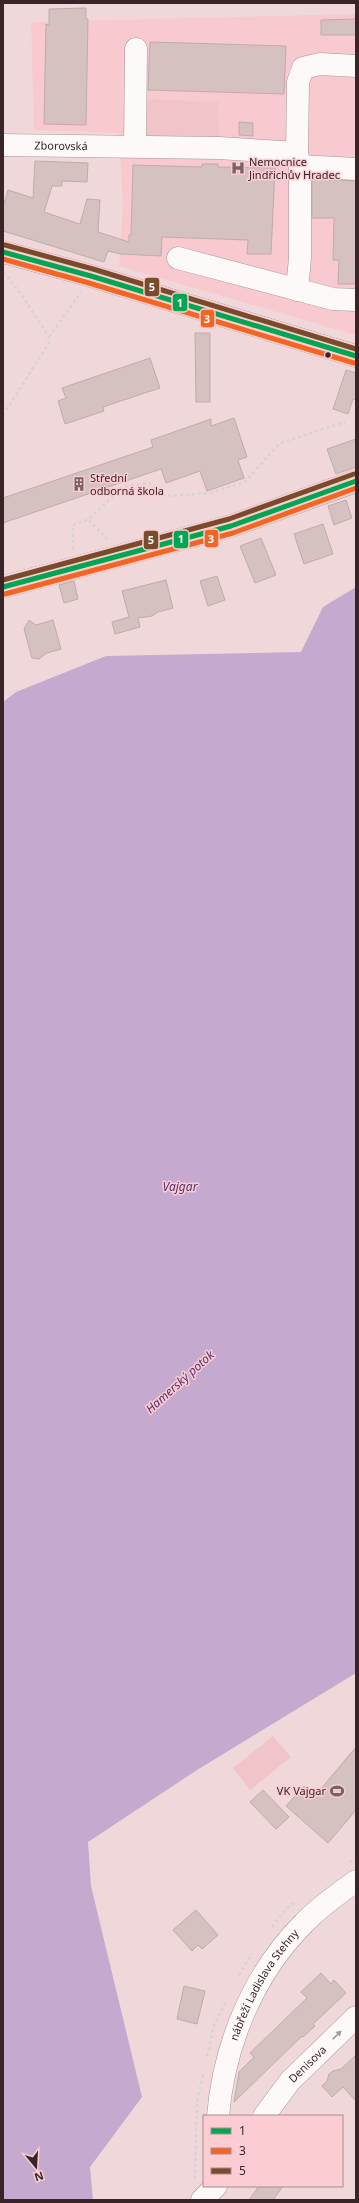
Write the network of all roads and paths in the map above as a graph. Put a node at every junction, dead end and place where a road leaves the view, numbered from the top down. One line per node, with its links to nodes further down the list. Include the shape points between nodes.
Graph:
1 (136, 50): 4 (street)
2 (356, 66): 5 (street, via 320,64 304,68 298,82)
3 (3, 145): 4 (street, Zborovská)
4 (127, 146): 5 (street, Zborovská)
5 (299, 159): 6 (street, Zborovská); 11 (street, via 300,258)
6 (356, 169)
7 (3, 252): 14 (street, via 92,276)
8 (178, 258): 11 (street)
9 (3, 270): 13 (path)
10 (83, 289): 13 (path)
11 (297, 290): 12 (street, via 333,299)
12 (356, 300)
13 (49, 337): 15 (path, via 49,343)
14 (356, 356)
15 (3, 415)
16 (345, 422): 18 (path, via 280,443 245,482 210,493 165,496 149,483 122,487)
17 (356, 481): 21 (street, via 231,526)
18 (89, 519): 19 (path); 20 (path, via 73,525)
19 (108, 540)
20 (73, 551)
21 (3, 587)
22 (356, 1881): 24 (street, nábřeží Ladislava Stehny, via 304,1922 279,1951 263,1977 242,2016 227,2060)
23 (356, 2017): 25 (street, Denisova, one-way to 23, via 290,2081)
24 (218, 2115)
25 (265, 2115)
26 (215, 2187): 28 (street)
27 (216, 2187): 29 (street)
28 (202, 2200)
29 (219, 2200)

